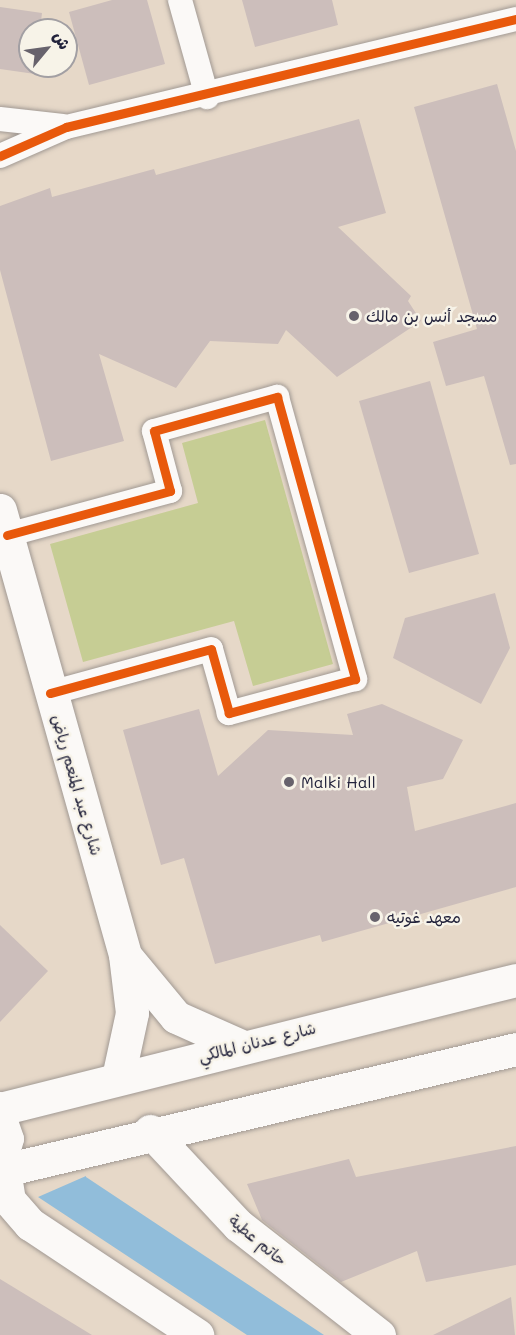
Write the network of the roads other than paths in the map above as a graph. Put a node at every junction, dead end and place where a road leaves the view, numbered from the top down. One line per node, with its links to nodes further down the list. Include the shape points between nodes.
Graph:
1 (180, 0): 3 (street)
2 (516, 19): 3 (street)
3 (207, 97): 5 (street)
4 (0, 119): 5 (street)
5 (66, 127): 6 (street)
6 (0, 156)
7 (4, 522): 8 (main road, شارع عبد المنعم رياض); 8 (street, via 170,490 154,431 277,397 355,679 229,713 211,649)
8 (50, 693): 9 (main road, شارع عبد المنعم رياض)
9 (125, 955): 11 (main road, شارع عبد المنعم رياض, via 145,986 176,1017); 13 (main road, شارع عبد المنعم رياض, via 132,1013)
10 (516, 980): 11 (main road, شارع عدنان المالكي)
11 (239, 1045): 13 (main road, شارع عدنان المالكي)
12 (516, 1049): 15 (main road)
13 (118, 1078): 14 (main road, شارع عدنان المالكي)
14 (1, 1107): 16 (street, via 12,1139)
15 (150, 1131): 16 (main road); 18 (main road, حاتم عطية, via 237,1225)
16 (2, 1170): 17 (main road, via 9,1200 30,1224)
17 (197, 1335)
18 (379, 1335)

